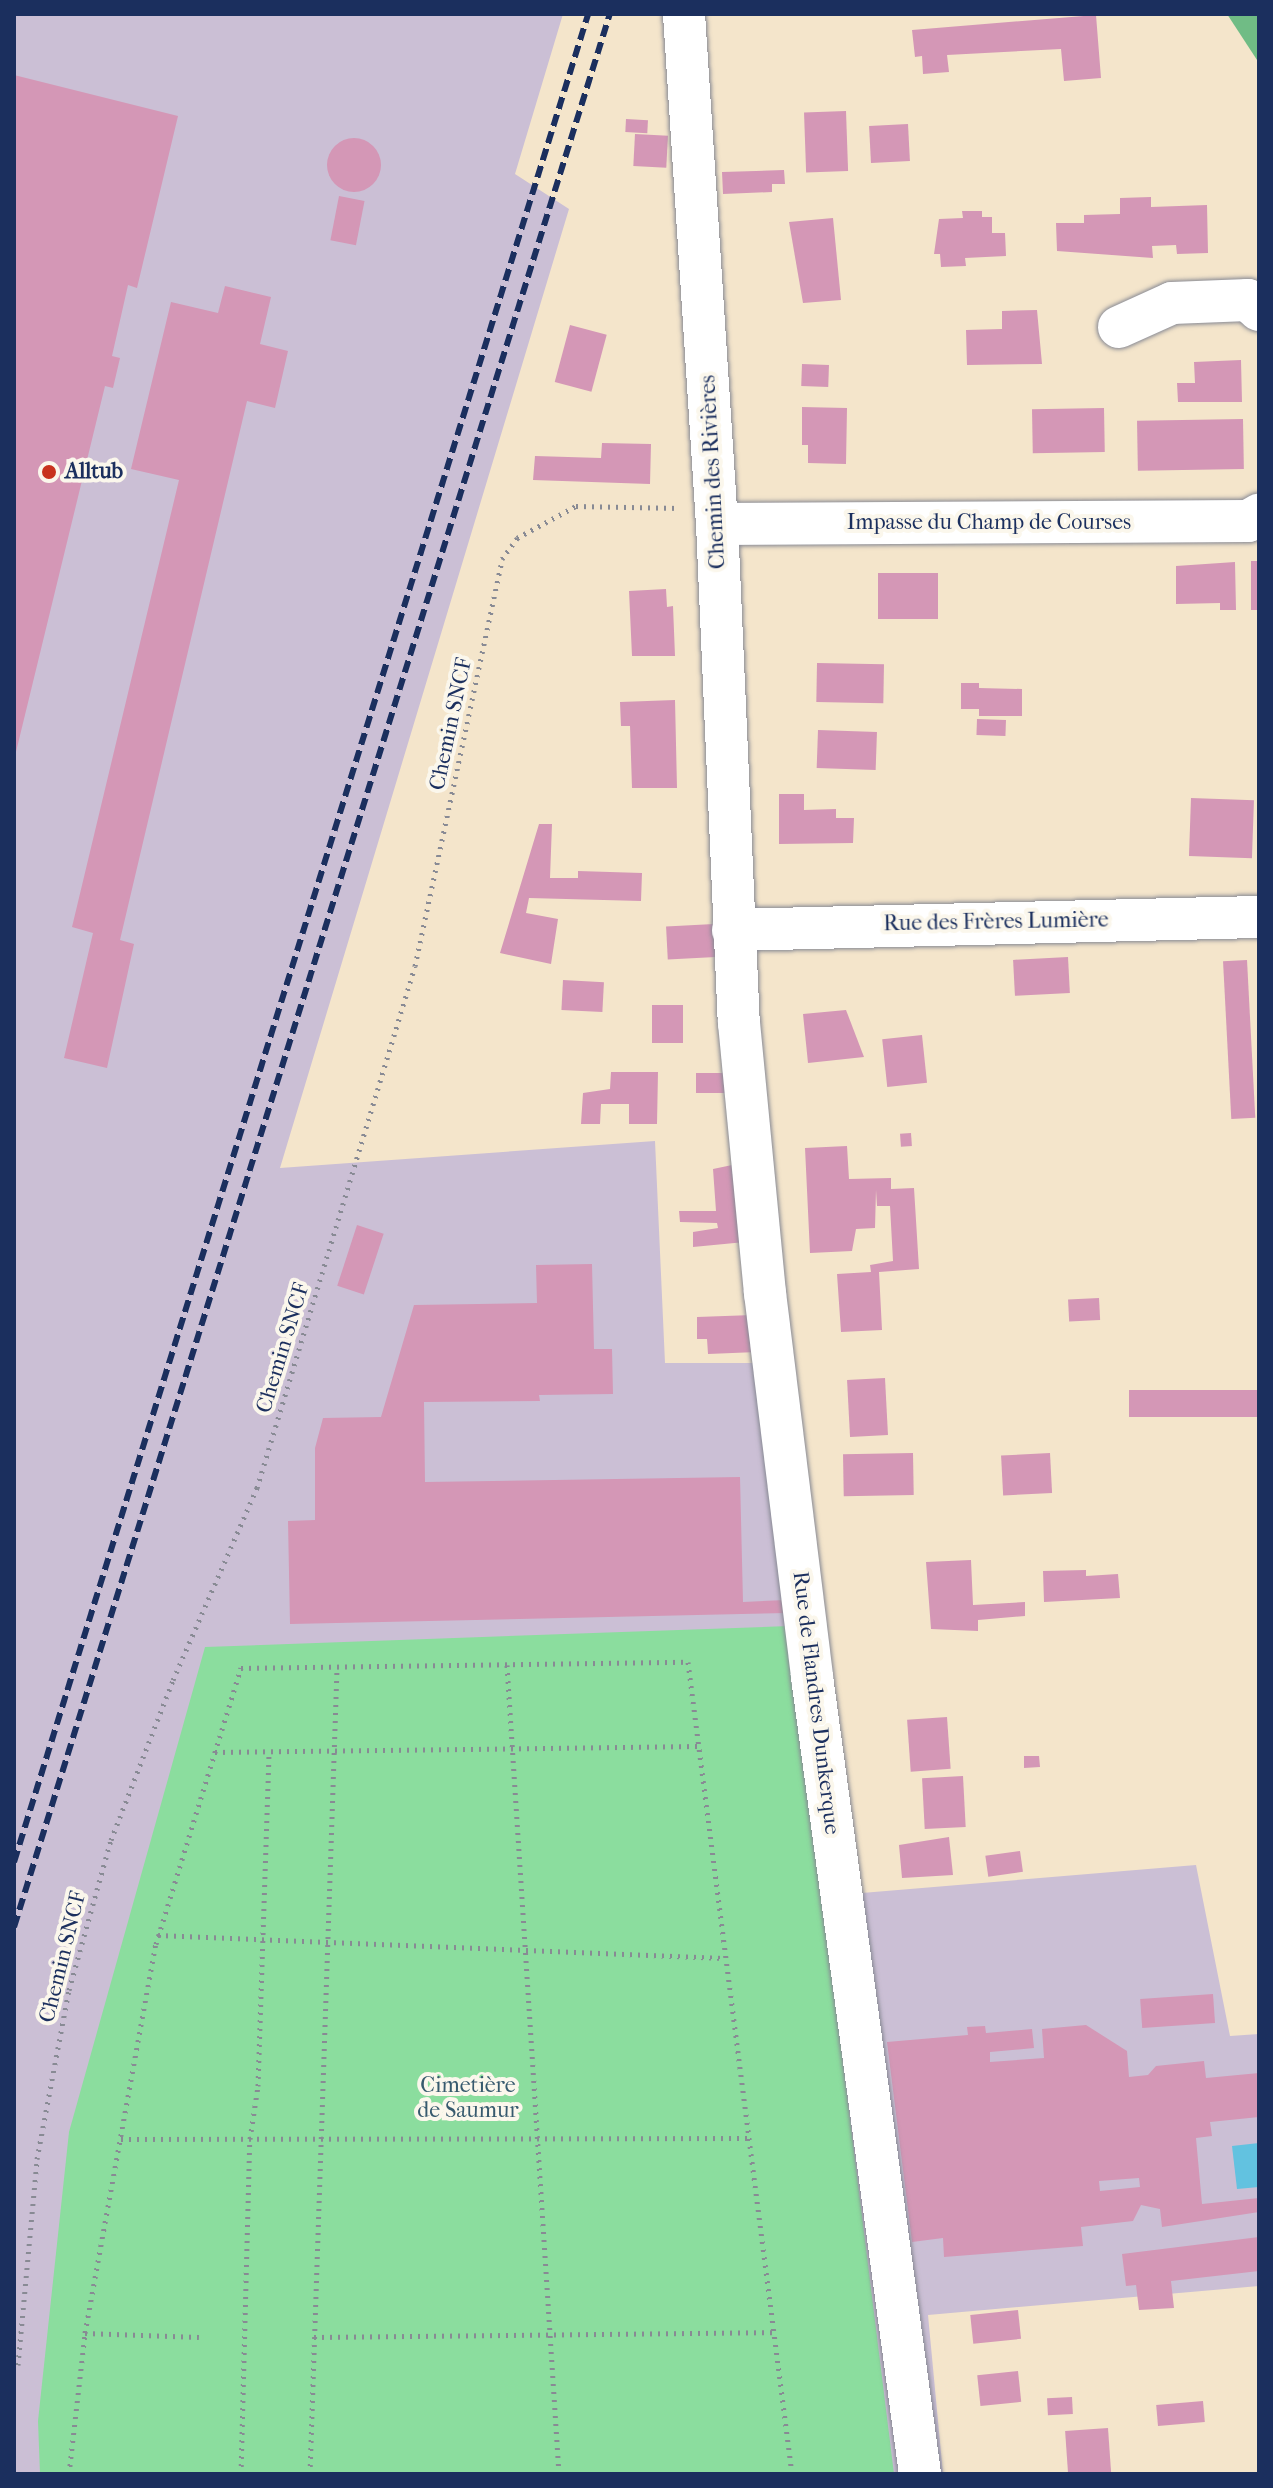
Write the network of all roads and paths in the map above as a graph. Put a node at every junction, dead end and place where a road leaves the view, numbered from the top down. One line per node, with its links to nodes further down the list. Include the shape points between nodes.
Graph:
1 (684, 14): 5 (street, Chemin des Rivières)
2 (1259, 310): 3 (street, via 1248,300 1172,303)
3 (1119, 327)
4 (1259, 515): 5 (street, Impasse du Champ de Courses, via 1248,521)
5 (717, 524): 7 (street, Chemin des Rivières); 30 (path, Chemin SNCF, via 685,508 576,506 517,538 502,559 415,966 257,1488 173,1680 111,1840 69,1990 37,2159)
6 (1259, 917): 7 (street, Rue des Frères Lumière)
7 (733, 930): 36 (street, Rue de Flandres Dunkerque, via 765,1293)
8 (507, 1664): 9 (path); 10 (path, via 688,1662); 11 (path)
9 (337, 1667): 12 (path); 14 (path, via 241,1668)
10 (699, 1746): 11 (path); 19 (path)
11 (512, 1748): 12 (path); 18 (path)
12 (334, 1750): 13 (path); 17 (path)
13 (269, 1751): 14 (path); 16 (path)
14 (215, 1752): 15 (path)
15 (158, 1935): 16 (path); 23 (path)
16 (264, 1939): 17 (path); 24 (path, via 258,2086)
17 (327, 1941): 18 (path); 20 (path)
18 (525, 1948): 19 (path); 21 (path)
19 (724, 1958): 22 (path)
20 (321, 2138): 21 (path); 24 (path); 29 (path)
21 (537, 2138): 22 (path); 27 (path)
22 (748, 2138): 25 (path)
23 (120, 2139): 24 (path); 26 (path)
24 (250, 2139): 32 (path)
25 (773, 2332): 27 (path); 35 (path)
26 (85, 2333): 28 (path); 31 (path)
27 (550, 2336): 29 (path); 34 (path)
28 (199, 2337)
29 (314, 2337): 33 (path)
30 (18, 2365)
31 (69, 2474)
32 (241, 2474)
33 (310, 2474)
34 (559, 2474)
35 (792, 2474)
36 (920, 2474)

